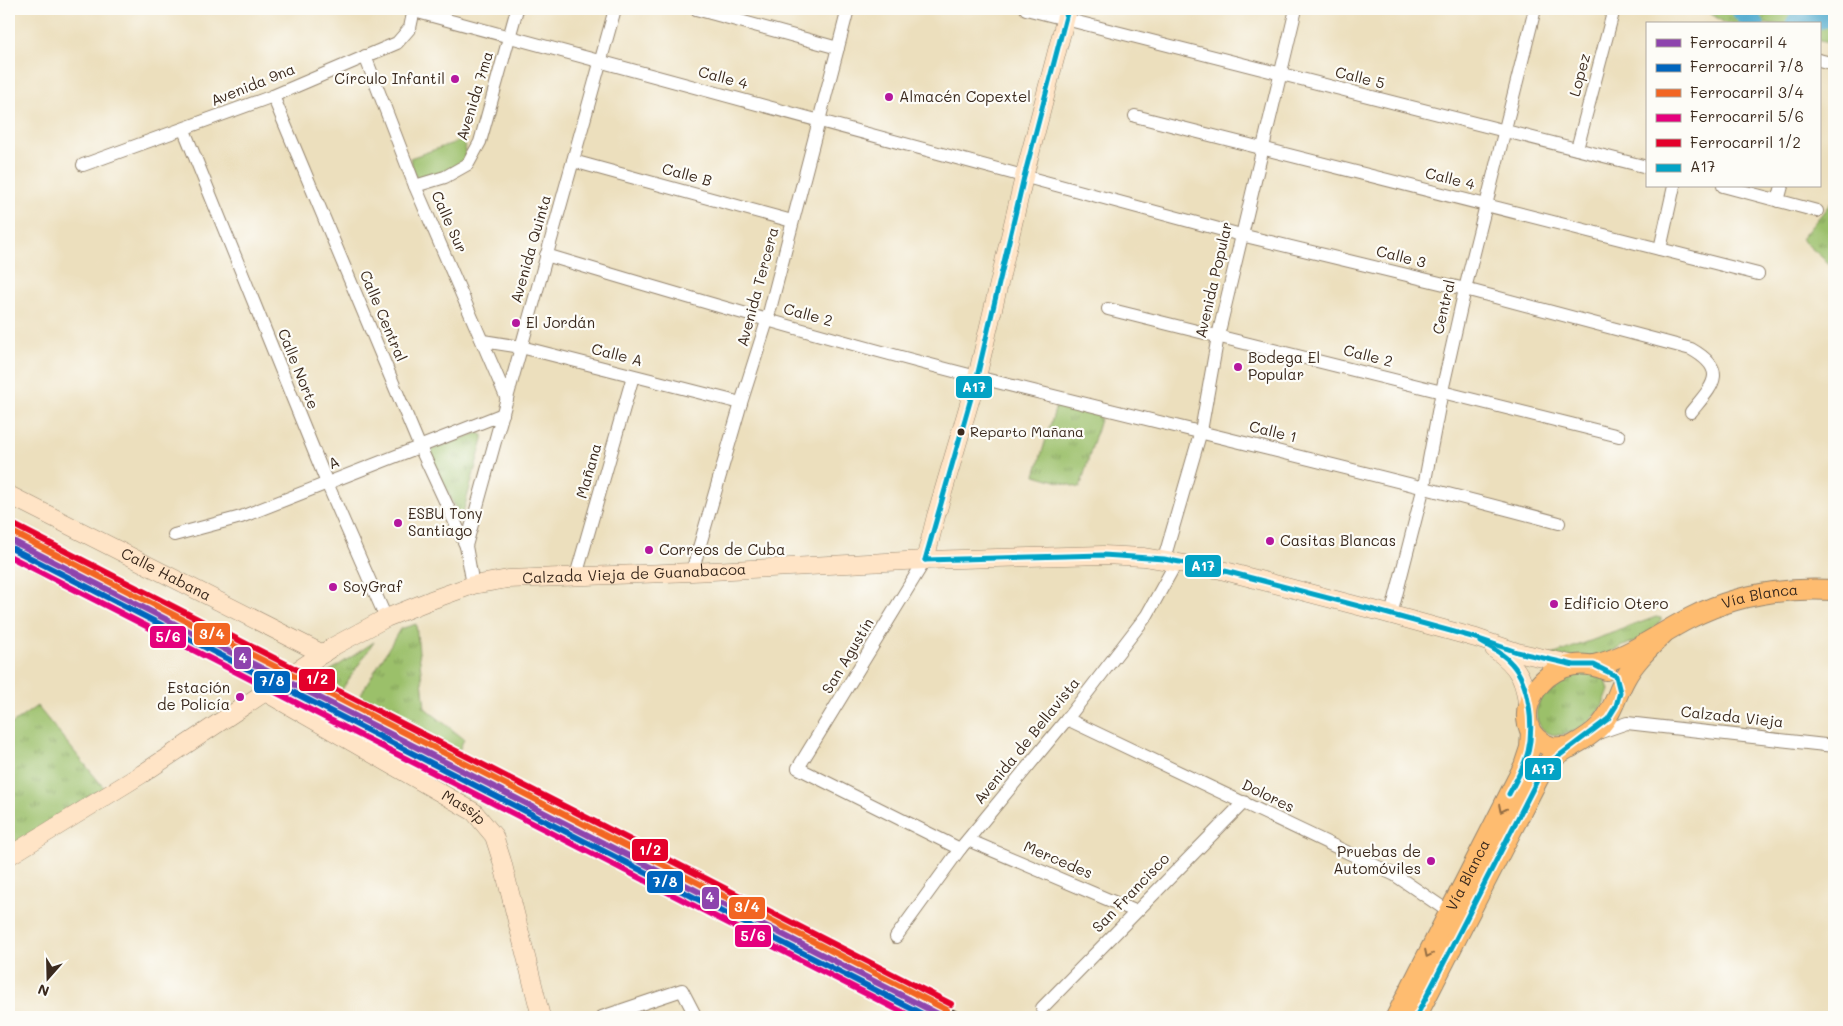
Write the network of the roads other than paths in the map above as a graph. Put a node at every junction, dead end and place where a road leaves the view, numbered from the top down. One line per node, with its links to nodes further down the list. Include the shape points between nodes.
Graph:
1 (517, 9): 11 (street, Avenida 7ma)
2 (615, 9): 15 (street, Avenida Quinta)
3 (696, 9): 12 (street)
4 (848, 9): 12 (street, Avenida Tercera)
5 (1026, 9): 10 (street, Calle 5)
6 (1296, 9): 17 (street, Avenida Popular)
7 (1535, 9): 22 (street, Central)
8 (1614, 9): 23 (street, Lopez)
9 (414, 10): 11 (street, Calle 4); 13 (street, Avenida 9na, via 410,28 397,43)
10 (1067, 14): 17 (street, Calle 5); 28 (main road)
11 (509, 36): 15 (street, Calle 4); 29 (street, Avenida 7ma, via 480,142 468,164 445,177)
12 (838, 48): 20 (street, Avenida Tercera)
13 (365, 56): 18 (street, Avenida 9na); 29 (street, Calle Sur)
14 (1820, 60): 16 (street)
15 (600, 62): 20 (street, Calle 4); 25 (street, Avenida Quinta)
16 (1834, 64)
17 (1280, 75): 22 (street, Calle 5); 24 (street, Avenida Popular)
18 (273, 96): 21 (street, Avenida 9na); 56 (street, Calle Central)
19 (1135, 116): 24 (street, Calle 4)
20 (818, 121): 28 (street, Calle 4); 36 (street, Avenida Tercera)
21 (184, 130): 26 (street, Avenida 9na); 57 (street, Calle Norte)
22 (1503, 130): 23 (street, Calle 5); 34 (street, Central)
23 (1577, 149): 27 (street, Calle 5)
24 (1262, 150): 34 (street, Calle 4); 37 (street, Avenida Popular)
25 (573, 161): 36 (street, Calle B); 39 (street, Avenida Quinta)
26 (83, 165)
27 (1646, 167)
28 (1024, 178): 37 (street, Calle 3); 48 (main road)
29 (415, 186): 45 (street, Calle Sur)
30 (1674, 188): 38 (street)
31 (1730, 188): 33 (street)
32 (1781, 188): 33 (street)
33 (1778, 201): 35 (street)
34 (1486, 204): 38 (street, Calle 4); 41 (street, Central)
35 (1817, 211)
36 (792, 221): 43 (street, Avenida Tercera)
37 (1241, 235): 41 (street, Calle 3); 44 (street, Avenida Popular)
38 (1660, 249): 40 (street, Calle 4)
39 (546, 255): 43 (street, Calle 2); 46 (street, Avenida Quinta)
40 (1758, 274)
41 (1465, 289): 49 (street, Central); 52 (street, Calle 3, via 1691,349 1710,364 1715,376 1714,384)
42 (1108, 309): 44 (street, Calle 2)
43 (767, 321): 48 (street, Calle 2); 51 (street, Avenida Tercera)
44 (1218, 336): 49 (street, Calle 2); 54 (street, Avenida Popular)
45 (484, 341): 46 (street, Calle A); 50 (street, Calle Sur)
46 (521, 347): 47 (street, Calle A); 50 (street, Avenida Quinta)
47 (632, 376): 51 (street, Calle A); 66 (street, Mañana)
48 (977, 377): 54 (street, Calle 1); 63 (main road)
49 (1442, 390): 55 (street, Calle 2); 58 (street, Central)
50 (507, 399): 53 (street, Avenida Quinta)
51 (741, 403): 65 (street, Avenida Tercera)
52 (1691, 412)
53 (503, 414): 56 (street, A); 62 (street, Avenida Quinta)
54 (1200, 431): 58 (street, Calle 1); 64 (street, Avenida Popular)
55 (1619, 436)
56 (419, 445): 57 (street, A); 62 (street, Calle Central)
57 (327, 483): 61 (street, A, via 241,516); 70 (street, Calle Norte)
58 (1424, 486): 60 (street, Calle 1); 69 (street, Central)
59 (9, 495): 73 (main road, Calle Habana)
60 (1559, 523)
61 (174, 536)
62 (466, 546): 67 (street, Avenida Quinta)
63 (926, 560): 64 (main road, Calzada Vieja de Guanabacoa, via 1103,555); 65 (main road, Calzada Vieja de Guanabacoa); 83 (street, San Agustín)
64 (1170, 560): 69 (main road, Calzada Vieja de Guanabacoa, via 1221,570); 78 (street, Avenida de Bellavista, via 1147,614)
65 (692, 572): 66 (main road, Calzada Vieja de Guanabacoa)
66 (576, 576): 67 (main road, Calzada Vieja de Guanabacoa, via 518,578)
67 (473, 585): 70 (main road, Calzada Vieja de Guanabacoa)
68 (1834, 590): 71 (main road, Vía Blanca, via 1782,590 1730,601)
69 (1391, 615): 72 (main road, Calzada Vieja de Guanabacoa)
70 (386, 618): 73 (main road, Calzada Vieja de Guanabacoa)
71 (1663, 634): 75 (main road, Vía Blanca, via 1618,658); 77 (main road, Vía Blanca, via 1631,669)
72 (1476, 638): 74 (main road, via 1517,652); 79 (main road, via 1506,658 1518,671 1526,692)
73 (323, 654): 76 (main road, Calzada Vieja de Guanabacoa)
74 (1574, 665): 75 (main road); 79 (main road, via 1555,672 1538,685 1531,696)
75 (1594, 665): 77 (main road, via 1616,676)
76 (265, 692): 86 (main road, Calzada Vieja de Guanabacoa, via 142,774); 91 (main road, Massip, via 474,812 494,836)
77 (1619, 694): 80 (street, via 1619,709); 82 (main road, via 1599,727)
78 (1067, 719): 84 (street, Dolores); 85 (street, Avenida de Bellavista)
79 (1529, 723): 82 (main road, via 1536,739 1553,747); 88 (main road, Vía Blanca, one-way to 88, via 1530,748 1524,766)
80 (1627, 723): 81 (street, Calzada Vieja); 82 (street, Calzada Vieja)
81 (1834, 746)
82 (1571, 747): 95 (main road, Vía Blanca, via 1554,756 1537,780)
83 (798, 768): 85 (street, Mercedes)
84 (1244, 802): 87 (street, San Francisco); 88 (street, Dolores, via 1394,875)
85 (964, 844): 87 (street, Mercedes); 89 (street, Avenida de Bellavista)
86 (9, 856)
87 (1135, 911): 90 (street, San Francisco)
88 (1449, 912): 94 (main road, Vía Blanca, one-way to 94)
89 (896, 937)
90 (1042, 1008)
91 (541, 1017)
92 (602, 1017): 93 (street, via 682,990)
93 (696, 1017)
94 (1396, 1017)
95 (1416, 1017)

